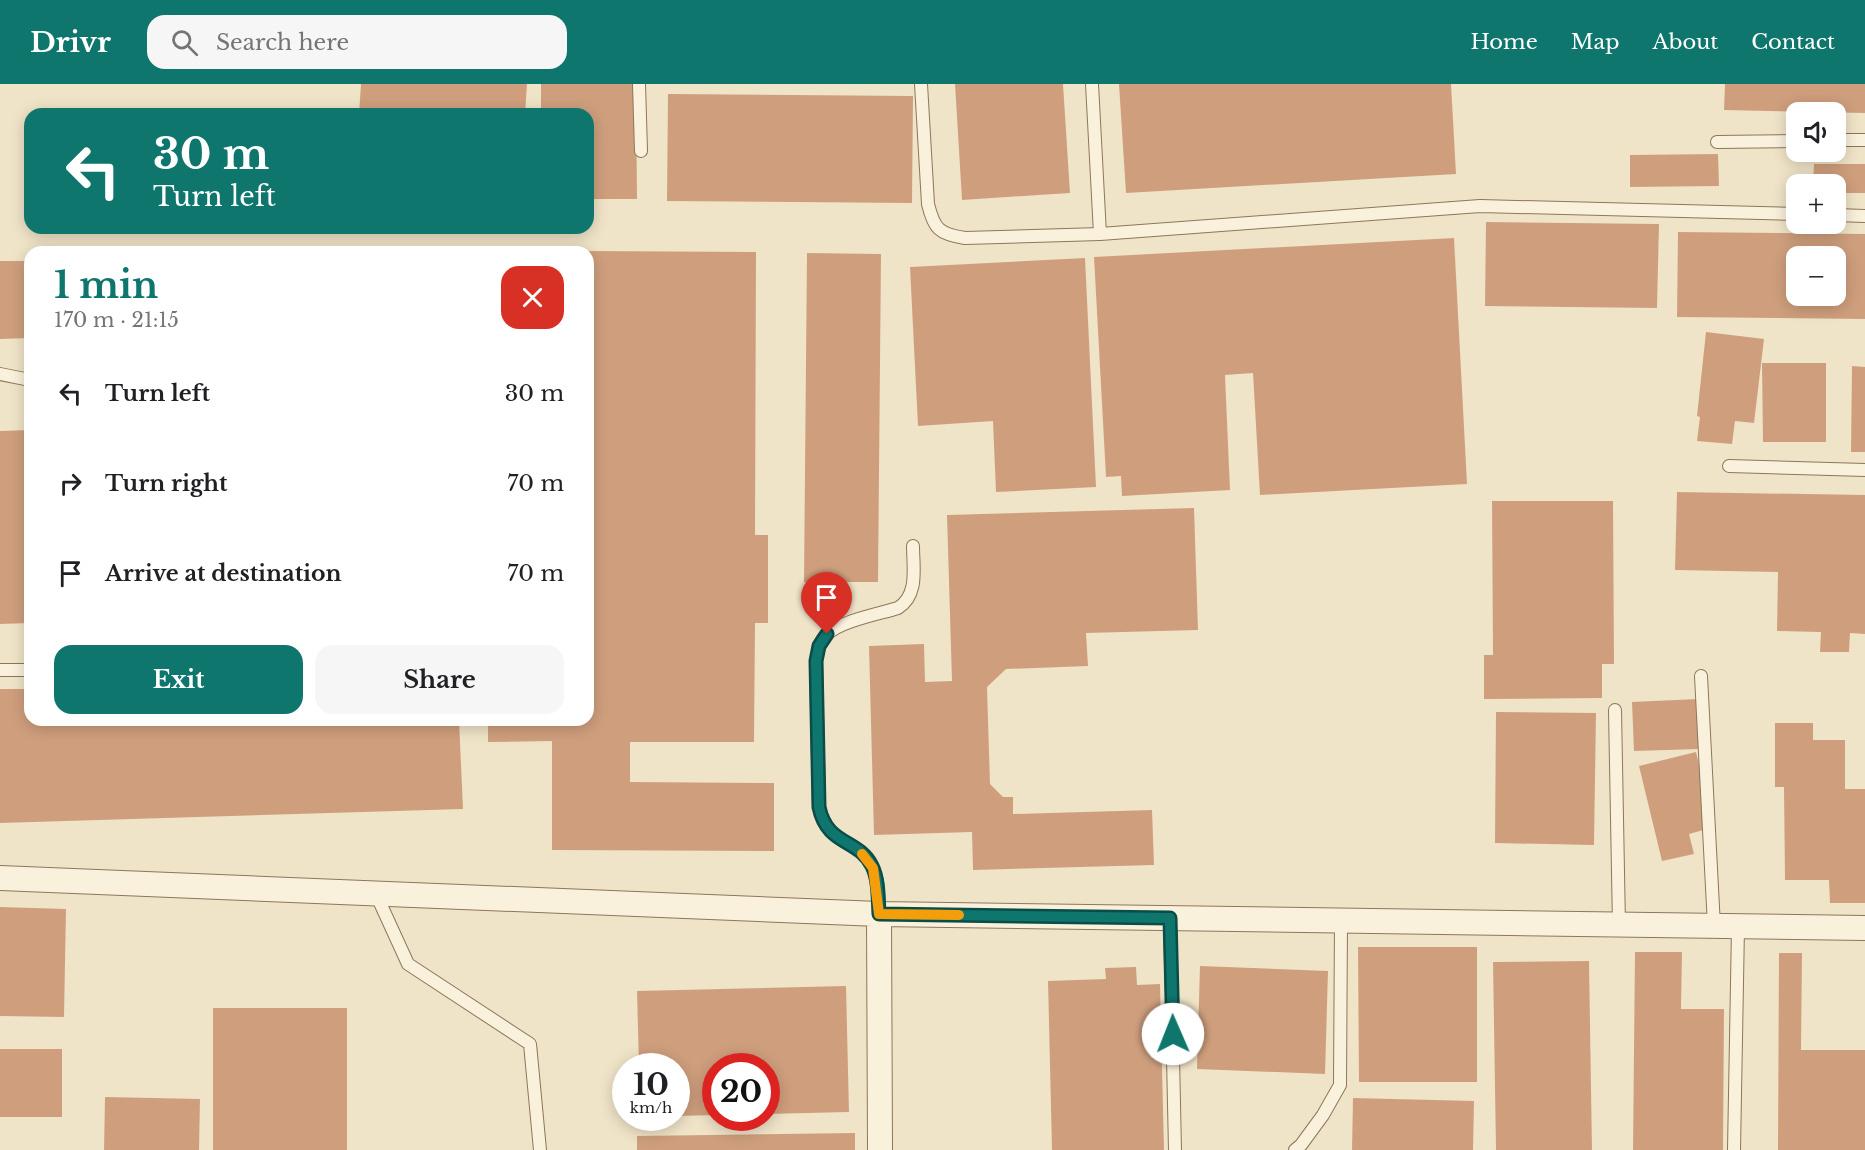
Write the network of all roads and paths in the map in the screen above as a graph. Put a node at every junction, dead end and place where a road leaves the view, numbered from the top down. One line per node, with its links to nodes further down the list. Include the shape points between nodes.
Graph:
1 (639, 84): 8 (lane)
2 (921, 84): 12 (lane, via 928,204 939,231 965,238)
3 (1092, 84): 12 (lane)
4 (1865, 140): 6 (lane)
5 (1786, 141): 7 (lane)
6 (1846, 141)
7 (1717, 142)
8 (641, 151)
9 (1786, 214): 12 (lane, via 1480,206)
10 (1846, 215): 11 (lane)
11 (1865, 216)
12 (1100, 234)
13 (0, 374): 14 (lane)
14 (24, 379)
15 (1729, 466): 16 (lane)
16 (1865, 470)
17 (913, 546): 24 (lane, via 913,587 906,603 827,634 816,661 819,807 827,829 860,852 873,868)
18 (0, 670): 19 (lane)
19 (24, 670)
20 (1701, 675): 28 (lane)
21 (1615, 710): 27 (lane)
22 (0, 878): 23 (street)
23 (376, 894): 24 (street); 31 (lane, via 408,964 530,1044)
24 (879, 914): 25 (street); 32 (street)
25 (1170, 918): 26 (street); 33 (lane)
26 (1341, 921): 27 (street); 34 (lane, via 1340,1085 1323,1115)
27 (1619, 926): 28 (street)
28 (1714, 926): 29 (street)
29 (1738, 927): 30 (street); 35 (lane)
30 (1865, 928)
31 (540, 1150)
32 (880, 1150)
33 (1174, 1150)
34 (1295, 1150)
35 (1734, 1150)

